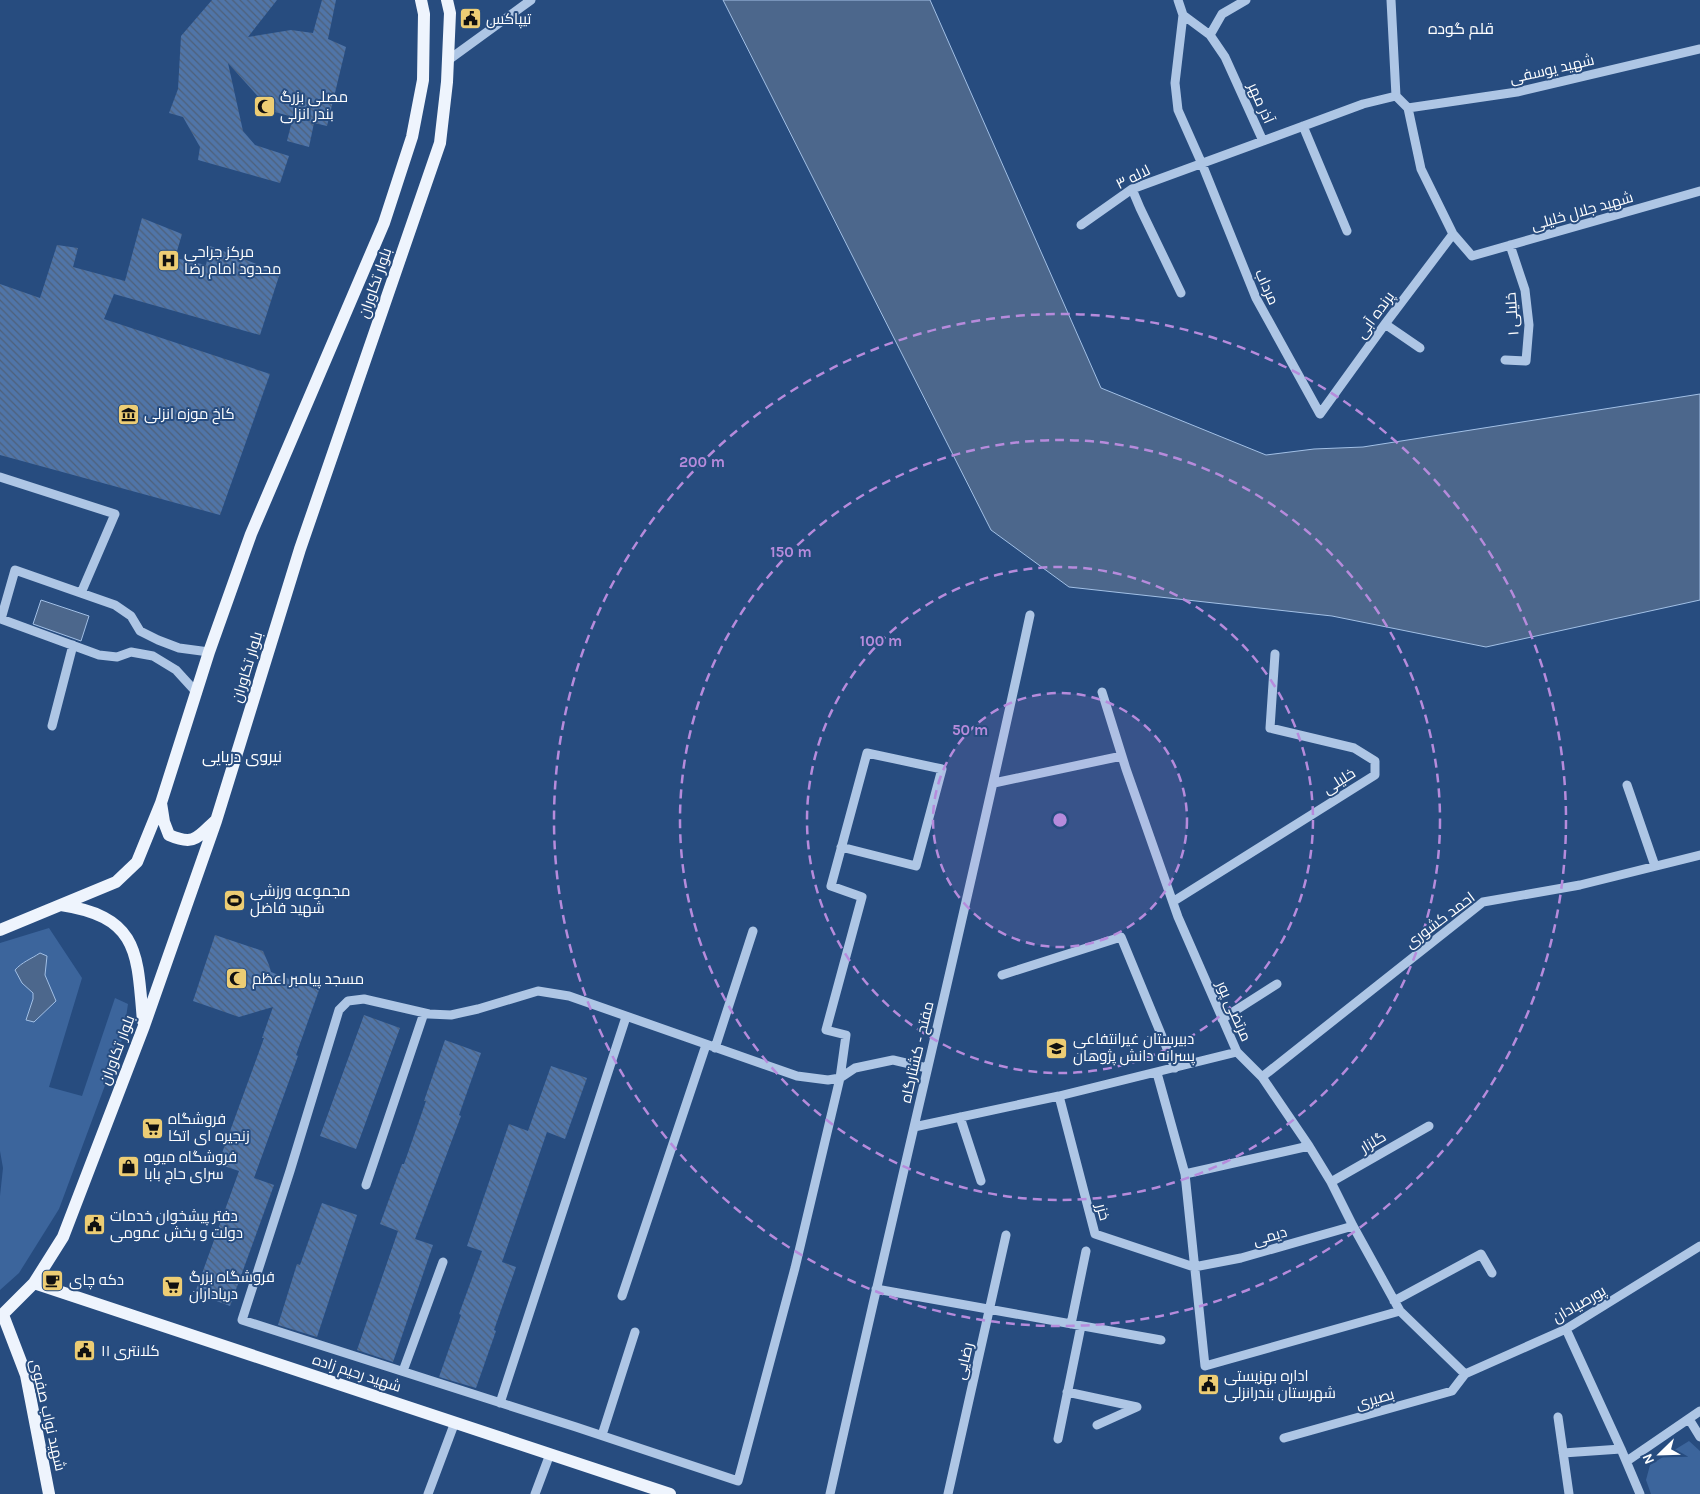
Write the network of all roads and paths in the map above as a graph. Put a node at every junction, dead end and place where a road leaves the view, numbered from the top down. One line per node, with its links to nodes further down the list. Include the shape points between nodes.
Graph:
1 (422, 0): 31 (main road, بلوار تکاوران, via 424,80 412,137 384,223 251,534)
2 (447, 0): 10 (main road, بلوار تکاوران, via 450,13)
3 (531, 0): 10 (street)
4 (1178, 0): 7 (street)
5 (1246, 0): 8 (street, via 1222,14)
6 (1391, 0): 11 (street)
7 (1184, 15): 8 (street, آذر مهر); 15 (street, مرداب, via 1175,83 1178,110)
8 (1210, 35): 14 (street, آذر مهر, via 1225,57)
9 (1700, 49): 12 (street, شهید یوسفی, via 1517,92)
10 (447, 60): 40 (main road, بلوار تکاوران, via 440,143 300,549)
11 (1396, 96): 12 (street); 13 (street, آذر مهر, via 1363,104)
12 (1408, 108): 20 (street, via 1420,169)
13 (1303, 126): 14 (street, آذر مهر); 19 (street)
14 (1263, 141): 15 (street, لاله ۳)
15 (1202, 164): 16 (street, لاله ۳); 26 (street, مرداب, via 1256,298)
16 (1132, 189): 18 (street, لاله ۳); 22 (street)
17 (1700, 192): 21 (street, شهید جلال خلیلی)
18 (1081, 225)
19 (1347, 231)
20 (1453, 234): 21 (street, شهید جلال خلیلی, via 1472,256); 23 (street, پرنده آبی)
21 (1510, 245): 25 (street, خلیلی ۱, via 1525,290 1529,325 1526,361)
22 (1181, 293)
23 (1385, 324): 24 (street); 26 (street, پرنده آبی)
24 (1420, 348)
25 (1505, 360)
26 (1320, 414)
27 (0, 478): 28 (street, via 115,514)
28 (81, 593): 30 (street, via 15,570 1,619); 31 (street, via 115,605 131,616 140,631 158,640 179,648)
29 (1030, 615): 37 (street, مفتح - کشتارگاه)
30 (72, 645): 34 (street, via 99,655 117,656 131,652 153,656 176,670); 35 (street)
31 (210, 652): 34 (main road, بلوار تکاوران)
32 (1276, 654): 44 (street, خلیلی, via 1270,728 1354,748 1375,761 1375,775)
33 (1102, 692): 36 (street, مرتضی پور)
34 (197, 693): 39 (main road, بلوار تکاوران)
35 (52, 726)
36 (1122, 756): 37 (street); 44 (street, مرتضی پور)
37 (994, 783): 56 (street, مفتح - کشتارگاه)
38 (1627, 785): 43 (street)
39 (161, 803): 40 (main road, via 169,835 181,840 194,840); 45 (main road, بلوار تکاوران, via 137,862 116,882)
40 (216, 821): 53 (main road, بلوار تکاوران)
41 (842, 847): 41 (street, via 868,753 942,768 916,866); 60 (street, via 831,886 862,897 826,1030 846,1035)
42 (1700, 854): 43 (street, احمد کشوری)
43 (1655, 866): 59 (street, احمد کشوری, via 1580,885 1483,902)
44 (1174, 901): 52 (street, مرتضی پور)
45 (60, 904): 46 (main road); 53 (main road, via 93,911 115,923 126,935 138,962)
46 (0, 930)
47 (754, 930): 54 (street)
48 (1002, 975): 57 (street, via 1121,937)
49 (1278, 984): 52 (street)
50 (424, 1013): 51 (street, via 451,1015 538,991 569,996); 69 (street); 89 (street, via 364,999 348,1001 338,1010 242,1320)
51 (626, 1017): 54 (street); 92 (street)
52 (1222, 1019): 55 (street, مرتضی پور)
53 (144, 1026): 77 (main road, بلوار تکاوران, via 63,1237)
54 (711, 1047): 60 (street, via 797,1076 828,1080); 79 (street)
55 (1237, 1052): 57 (street); 59 (street, مرتضی پور)
56 (927, 1068): 60 (street, via 893,1060 855,1068); 64 (street, مفتح - کشتارگاه)
57 (1175, 1068): 58 (street)
58 (1157, 1073): 61 (street); 66 (street)
59 (1262, 1077): 65 (street, مرتضی پور)
60 (840, 1078): 98 (street, via 795,1268 738,1481)
61 (1060, 1096): 62 (street); 75 (street, خزر, via 1095,1234)
62 (960, 1117): 64 (street); 67 (street)
63 (1428, 1126): 68 (street, گلزار)
64 (914, 1127): 78 (street, مفتح - کشتارگاه)
65 (1309, 1146): 66 (street); 68 (street, مرتضی پور)
66 (1185, 1174): 75 (street)
67 (981, 1181)
68 (1331, 1182): 70 (street, مرتضی پور)
69 (366, 1185)
70 (1353, 1226): 75 (street, دیمی, via 1241,1258); 80 (street, مرتضی پور)
71 (1006, 1235): 81 (street, رضایی)
72 (1700, 1246): 86 (street, پورصیادان)
73 (1086, 1251): 84 (street)
74 (443, 1262): 89 (street)
75 (1194, 1267): 82 (street, via 1205,1366)
76 (1492, 1273): 80 (street, via 1481,1254)
77 (34, 1283): 83 (main road, بلوار تکاوران); 96 (main road, شهید رحیم زاده)
78 (876, 1289): 81 (street); 111 (street, مفتح - کشتارگاه)
79 (622, 1296)
80 (1394, 1301): 82 (street, مرتضی پور)
81 (990, 1310): 84 (street); 112 (street, رضایی)
82 (1400, 1311): 90 (street, مرتضی پور)
83 (2, 1316): 107 (main road, شهید نواب صفوی, via 26,1374)
84 (1071, 1324): 85 (street)
85 (1081, 1326): 88 (street); 91 (street)
86 (1566, 1329): 90 (street, پورصیادان); 102 (street)
87 (635, 1332): 98 (street)
88 (1161, 1340)
89 (403, 1372): 92 (street)
90 (1465, 1374): 100 (street, بصیری, via 1452,1392)
91 (1068, 1392): 97 (street, via 1137,1407); 101 (street)
92 (500, 1402): 98 (street)
93 (1700, 1411): 95 (street)
94 (1558, 1417): 104 (street)
95 (1689, 1419): 99 (street); 105 (street)
96 (455, 1422): 103 (main road, شهید رحیم زاده); 108 (street)
97 (1097, 1425)
98 (602, 1435)
99 (1700, 1436)
100 (1284, 1438)
101 (1058, 1439)
102 (1621, 1449): 104 (street); 105 (street)
103 (550, 1454): 106 (main road, شهید رحیم زاده); 109 (street)
104 (1563, 1454): 113 (street)
105 (1627, 1461): 114 (street)
106 (642, 1489): 110 (main road, شهید رحیم زاده)
107 (49, 1494)
108 (428, 1494)
109 (535, 1494)
110 (670, 1494)
111 (830, 1494)
112 (948, 1494)
113 (1569, 1494)
114 (1640, 1494)

